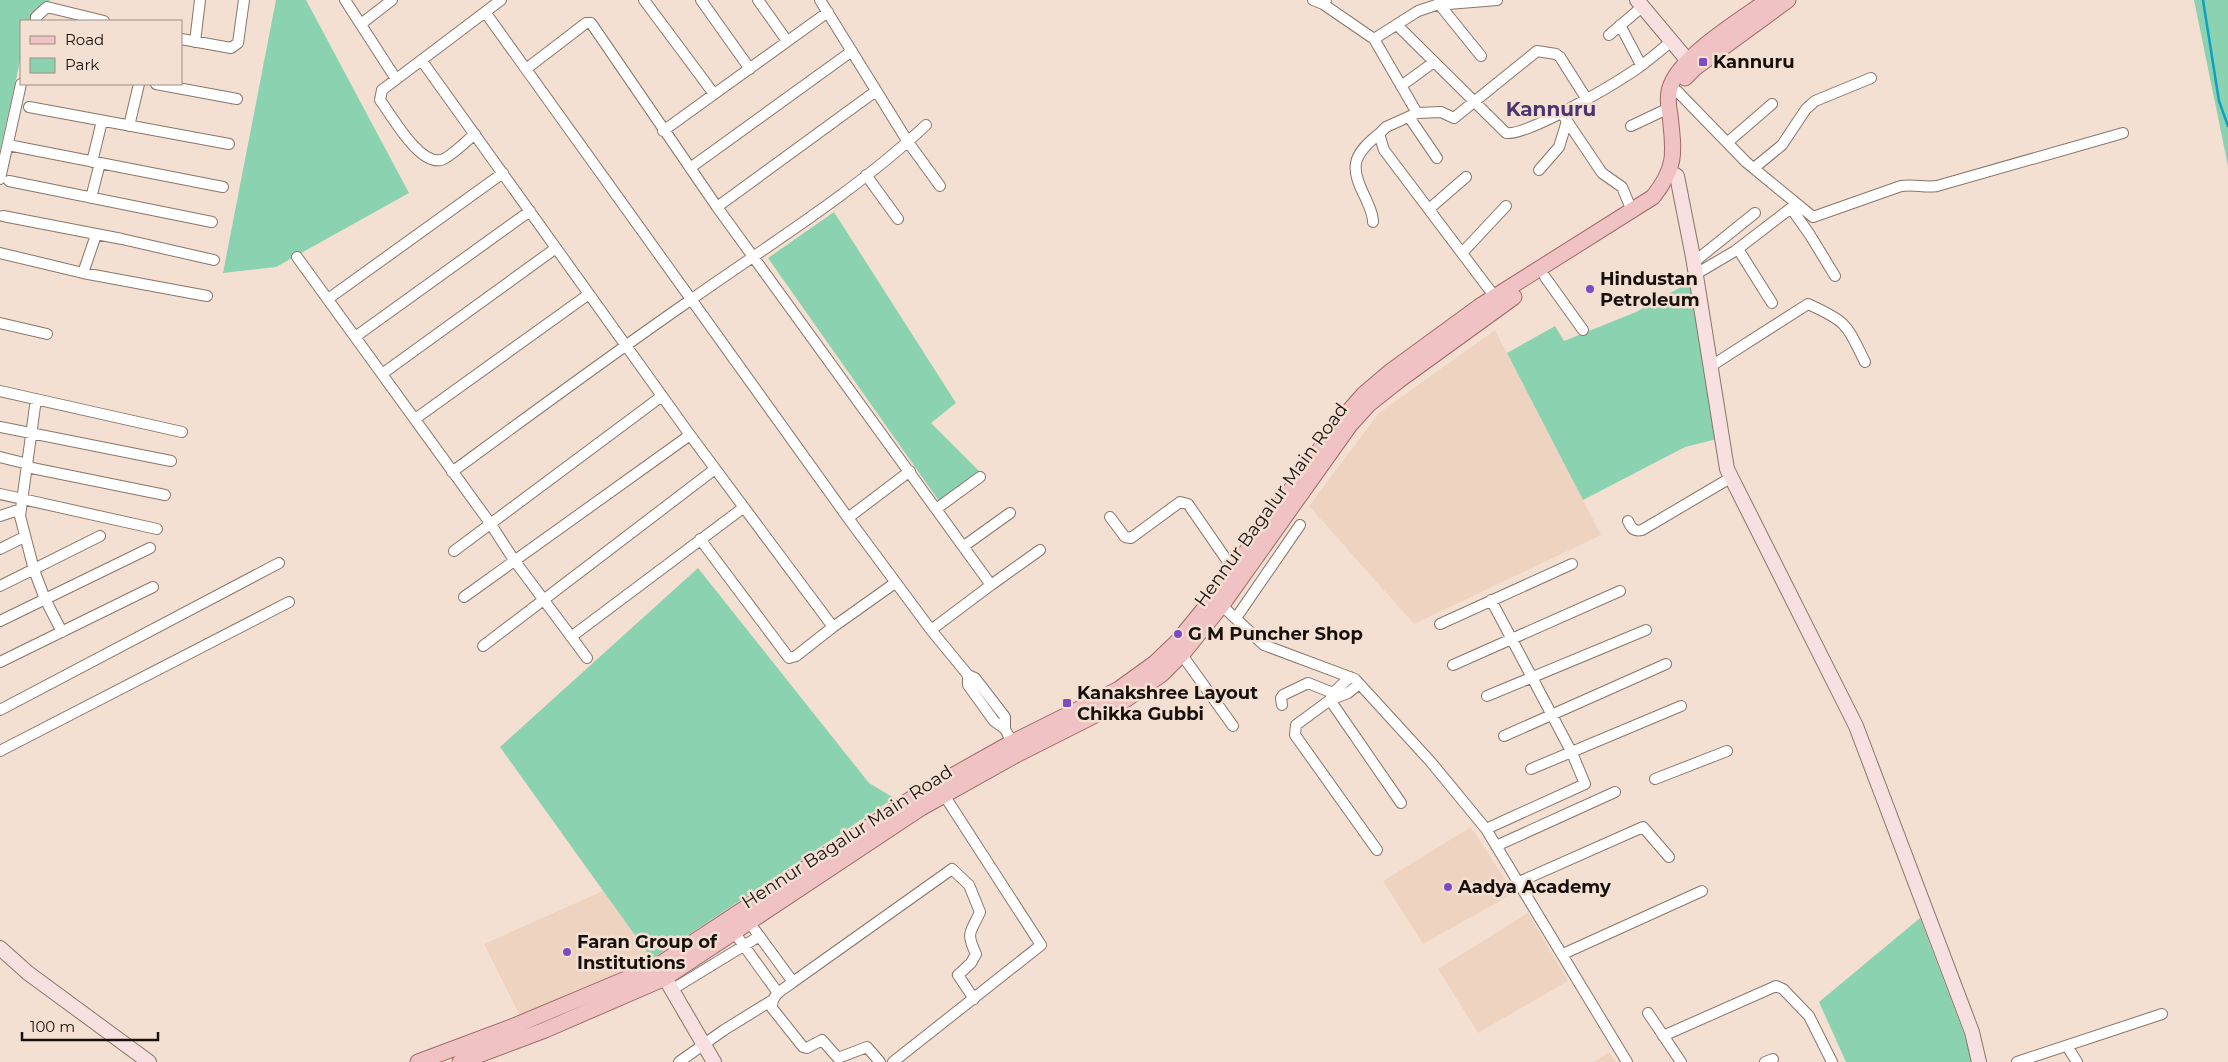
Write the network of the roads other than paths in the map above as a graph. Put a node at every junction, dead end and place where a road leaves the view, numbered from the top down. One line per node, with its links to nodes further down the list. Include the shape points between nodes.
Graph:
1 (60, 0): 18 (street)
2 (200, 0): 31 (street)
3 (244, 0): 31 (street, via 238,43 224,49)
4 (345, 0): 23 (street)
5 (392, 0): 23 (street)
6 (501, 0): 19 (street)
7 (644, 0): 48 (street)
8 (702, 0): 39 (street)
9 (758, 0): 29 (street)
10 (820, 0): 20 (street)
11 (1313, 0): 15 (street)
12 (1497, 0): 17 (street)
13 (1768, 0): 36 (main road, Hennur Bagalur Main Road)
14 (1788, 0): 36 (main road, Hennur Bagalur Main Road)
15 (1324, 2): 28 (street)
16 (1639, 3): 25 (street); 30 (street)
17 (1439, 4): 24 (street, via 1418,11); 33 (street)
18 (51, 9): 21 (street, via 47,7); 22 (street)
19 (485, 12): 34 (street); 38 (street)
20 (828, 12): 29 (street); 32 (street)
21 (36, 20)
22 (100, 20)
23 (361, 24): 41 (street)
24 (1397, 25): 28 (street); 35 (street)
25 (1620, 25): 26 (street); 37 (street)
26 (1609, 35)
27 (182, 39): 31 (street)
28 (1374, 39): 45 (street)
29 (787, 41): 39 (street)
30 (1672, 41): 36 (street); 37 (street)
31 (195, 42)
32 (852, 51): 46 (street); 71 (street)
33 (1481, 56)
34 (422, 61): 41 (street); 62 (street)
35 (1434, 62): 45 (street); 51 (street)
36 (1691, 64): 47 (main road, Hennur Bagalur Main Road); 54 (main road, Hennur Bagalur Main Road, via 1676,73 1670,86)
37 (1641, 65): 49 (street)
38 (526, 69): 61 (street, via 590,23); 107 (street)
39 (750, 69): 48 (street)
40 (1871, 78): 72 (street, via 1815,101 1782,145)
41 (396, 79): 62 (street, via 382,90 380,100 419,153 432,160 443,160)
42 (22, 85): 68 (street)
43 (139, 85): 59 (street)
44 (161, 85): 50 (street)
45 (1401, 86): 55 (street)
46 (876, 91): 65 (street); 83 (street)
47 (1677, 91): 66 (street); 75 (main road, Hennur Bagalur Main Road, via 1680,145)
48 (714, 94): 61 (street)
49 (1586, 98): 51 (street, via 1556,54 1537,51); 56 (street)
50 (237, 99)
51 (1473, 102): 55 (street, via 1454,118 1440,112); 56 (street, via 1512,134)
52 (1772, 104): 66 (street)
53 (29, 107): 57 (street)
54 (1669, 108): 60 (street); 75 (main road, Hennur Bagalur Main Road)
55 (1413, 115): 63 (street, via 1386,127); 69 (street)
56 (1564, 117): 73 (street, via 1559,147); 86 (street, via 1602,173 1622,188)
57 (102, 121): 59 (street); 70 (street)
58 (926, 125): 65 (street)
59 (129, 126): 67 (street)
60 (1631, 126)
61 (664, 131): 71 (street)
62 (475, 134): 74 (street)
63 (1379, 134): 84 (street, via 1384,150); 91 (street, via 1366,144 1354,170)
64 (2123, 134): 72 (street, via 1937,186 1901,186 1813,217)
65 (908, 142): 76 (street); 79 (street)
66 (1728, 142): 72 (street)
67 (229, 144)
68 (8, 145): 70 (street); 78 (street)
69 (1436, 158)
70 (96, 163): 80 (street); 81 (street)
71 (690, 168): 83 (street)
72 (1754, 168)
73 (1539, 170)
74 (503, 173): 85 (street); 108 (street)
75 (1673, 174): 86 (main road, Hennur Bagalur Main Road, via 1653,197); 99 (main road, Hennur Bagalur Main Road, via 1667,192 1656,204); 101 (street)
76 (866, 175): 89 (street); 98 (street)
77 (1466, 177): 84 (street)
78 (5, 180): 81 (street)
79 (940, 186)
80 (223, 187)
81 (91, 198): 90 (street)
82 (1506, 206): 96 (street)
83 (717, 207): 98 (street)
84 (1429, 209): 96 (street)
85 (530, 211): 93 (street); 114 (street)
86 (1632, 211): 99 (main road, Hennur Bagalur Main Road)
87 (1755, 213): 101 (street)
88 (3, 216): 92 (street)
89 (898, 219)
90 (212, 222)
91 (1373, 222)
92 (96, 235): 100 (street); 102 (street)
93 (556, 248): 105 (street); 118 (street)
94 (1738, 249): 101 (street); 103 (street, via 1791,208); 110 (street)
95 (0, 253): 102 (street)
96 (1462, 254): 109 (street)
97 (297, 257): 108 (street)
98 (754, 257): 107 (street); 131 (street)
99 (1565, 259): 104 (main road, Hennur Bagalur Main Road); 109 (main road, Hennur Bagalur Main Road)
100 (214, 260)
101 (1695, 268): 117 (street)
102 (82, 273): 106 (street)
103 (1835, 276)
104 (1545, 277): 109 (main road, Hennur Bagalur Main Road); 112 (street)
105 (588, 294): 115 (street); 122 (street)
106 (207, 296)
107 (692, 298): 115 (street); 143 (street)
108 (328, 299): 114 (street)
109 (1499, 301): 159 (main road, Hennur Bagalur Main Road, via 1391,371 1364,394 1341,420); 171 (main road, Hennur Bagalur Main Road, via 1369,404)
110 (1772, 303)
111 (0, 323): 113 (street)
112 (1582, 330)
113 (47, 334)
114 (355, 337): 118 (street)
115 (626, 346): 120 (street); 132 (street)
116 (1865, 362): 117 (street, via 1848,327 1831,314 1808,304)
117 (1711, 366): 134 (street)
118 (382, 374): 122 (street)
119 (0, 391): 121 (street)
120 (662, 396): 126 (street); 145 (street)
121 (36, 399): 124 (street); 125 (street)
122 (415, 419): 132 (street)
123 (0, 427): 125 (street)
124 (182, 432)
125 (33, 434): 128 (street); 129 (street)
126 (690, 435): 130 (street); 156 (street)
127 (0, 457): 129 (street)
128 (171, 461)
129 (27, 466): 136 (street); 137 (street)
130 (715, 469): 138 (street); 168 (street)
131 (910, 470): 139 (street); 143 (street)
132 (452, 472): 145 (street)
133 (980, 477): 139 (street)
134 (1732, 477): 144 (street, via 1642,530 1632,528); 238 (street, via 1856,726 1972,1032)
135 (0, 494): 137 (street)
136 (165, 494)
137 (22, 504): 141 (street); 147 (street); 149 (street, via 20,516)
138 (743, 508): 150 (street); 175 (street)
139 (936, 509): 151 (street)
140 (1010, 513): 151 (street)
141 (0, 516)
142 (1110, 517): 159 (street, via 1125,537 1131,538 1180,502 1188,504)
143 (848, 518): 161 (street)
144 (1628, 521)
145 (490, 524): 155 (street); 156 (street)
146 (1300, 525): 172 (street)
147 (157, 529)
148 (100, 536): 160 (street)
149 (24, 537): 153 (street); 160 (street)
150 (700, 540): 175 (street, via 789,658); 179 (street)
151 (964, 546): 162 (street)
152 (150, 548): 167 (street)
153 (0, 549)
154 (1040, 550): 162 (street)
155 (454, 551)
156 (514, 560): 166 (street); 168 (street)
157 (280, 563): 194 (street)
158 (1572, 564): 169 (street)
159 (1233, 569): 171 (main road, Hennur Bagalur Main Road)
160 (34, 570): 163 (street); 167 (street)
161 (895, 583): 175 (street); 176 (street)
162 (991, 585): 176 (street)
163 (0, 586)
164 (154, 587): 178 (street)
165 (1620, 591): 180 (street)
166 (464, 596)
167 (45, 599): 173 (street); 178 (street)
168 (543, 599): 179 (street); 181 (street)
169 (1491, 600): 174 (street); 180 (street)
170 (289, 602): 199 (street)
171 (1217, 602): 172 (street); 182 (main road, Hennur Bagalur Main Road); 198 (main road, Hennur Bagalur Main Road, via 1156,663 1119,689)
172 (1236, 618): 188 (street, via 1264,645)
173 (0, 621)
174 (1440, 624)
175 (833, 627)
176 (931, 630): 198 (street, via 968,675 968,684 994,720 1005,729)
177 (1646, 630): 187 (street)
178 (62, 632): 184 (street)
179 (571, 637): 183 (street)
180 (1511, 640): 186 (street); 187 (street)
181 (483, 646)
182 (1182, 655): 196 (street); 198 (main road, Hennur Bagalur Main Road, via 1162,674 1125,700)
183 (587, 658)
184 (0, 662)
185 (1666, 664): 195 (street)
186 (1452, 666)
187 (1532, 676): 190 (street); 195 (street)
188 (1350, 677): 189 (street); 191 (street)
189 (1359, 684): 191 (street, via 1348,693); 207 (street, via 1430,761)
190 (1487, 696)
191 (1331, 697): 192 (street, via 1308,683 1283,695); 206 (street); 209 (street, via 1299,722 1295,735)
192 (1282, 705)
193 (1681, 706): 201 (street)
194 (0, 710)
195 (1552, 715): 197 (street); 201 (street)
196 (1233, 726)
197 (1504, 736)
198 (1015, 748): 205 (main road, Hennur Bagalur Main Road); 219 (main road, Hennur Bagalur Main Road, via 911,799)
199 (0, 750)
200 (1726, 751): 203 (street)
201 (1572, 753): 202 (street); 207 (street, via 1585,784)
202 (1532, 769)
203 (1655, 779)
204 (1615, 792): 208 (street)
205 (944, 795): 213 (main road, Hennur Bagalur Main Road); 222 (street, via 1041,945)
206 (1401, 803)
207 (1486, 829): 208 (street)
208 (1496, 846): 211 (street)
209 (1377, 850)
210 (1669, 857): 211 (street, via 1643,827)
211 (1519, 882): 218 (street)
212 (1702, 891): 218 (street)
213 (749, 922): 214 (main road, Hennur Bagalur Main Road); 215 (street)
214 (734, 932): 216 (street); 219 (main road, Hennur Bagalur Main Road)
215 (758, 937): 216 (street); 220 (street)
216 (742, 946): 219 (street); 221 (street)
217 (0, 948): 228 (street, via 28,973)
218 (1563, 954): 235 (street)
219 (665, 978): 226 (street); 229 (main road, via 522,1023); 230 (main road, via 546,1030)
220 (793, 982): 221 (street); 222 (street, via 952,869 969,885 980,912 969,937 975,958 958,975)
221 (775, 997): 226 (street); 233 (street, via 772,1008 803,1047 822,1040 838,1058 867,1047)
222 (974, 999): 234 (street)
223 (1648, 1013): 225 (street)
224 (2162, 1014): 227 (street)
225 (1663, 1036): 236 (street); 237 (street, via 1776,986 1783,989 1808,1016)
226 (704, 1044): 231 (street); 232 (street)
227 (2067, 1046): 239 (street); 240 (street)
228 (149, 1062)
229 (418, 1062)
230 (460, 1062)
231 (679, 1062)
232 (714, 1062)
233 (880, 1062)
234 (893, 1062)
235 (1627, 1062)
236 (1682, 1062)
237 (1832, 1062)
238 (1979, 1062)
239 (2017, 1062)
240 (2077, 1062)

